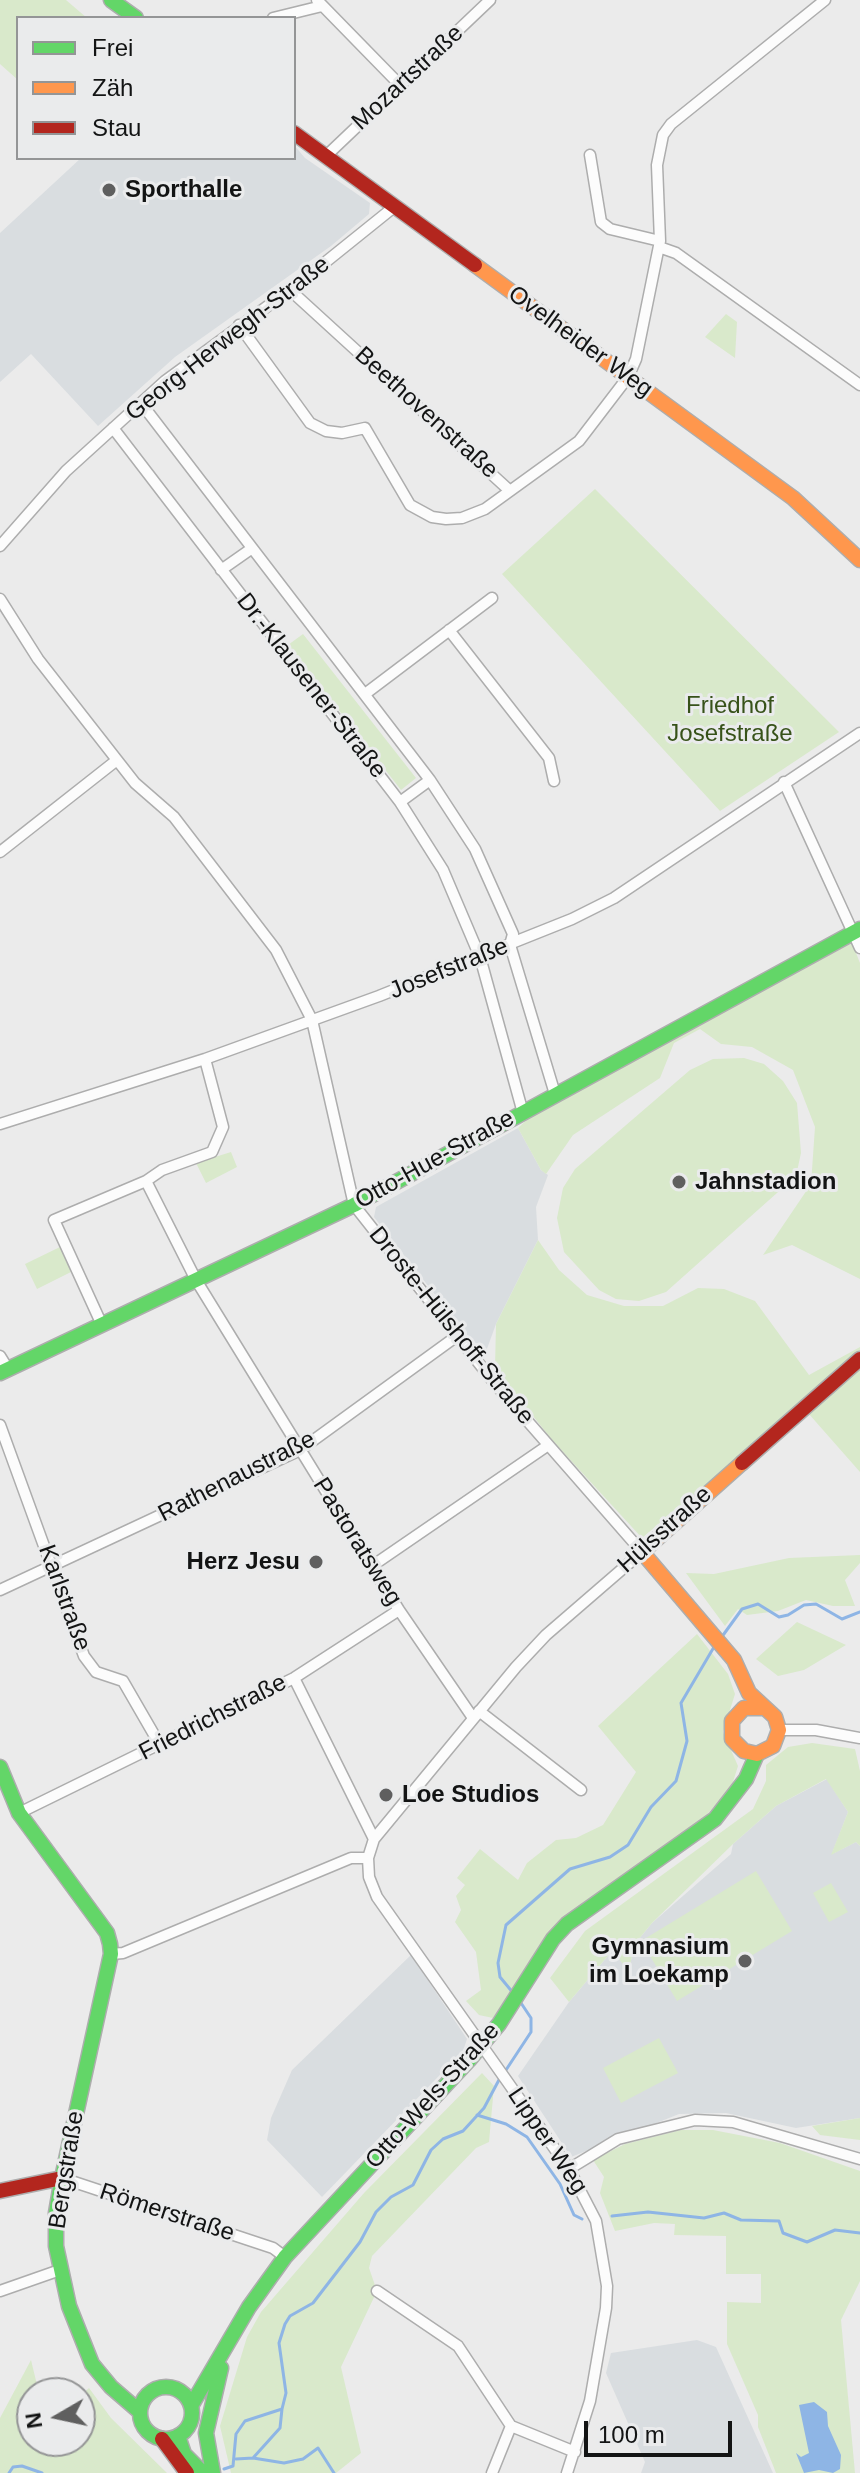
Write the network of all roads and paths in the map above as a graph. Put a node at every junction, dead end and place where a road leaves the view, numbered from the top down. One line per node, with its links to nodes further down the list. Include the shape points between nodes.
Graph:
1 (111, 0): 5 (main road)
2 (490, 0): 7 (street, Mozartstraße)
3 (825, 0): 12 (street, Beethovenstraße, via 663,135 657,165)
4 (320, 3): 6 (street); 7 (street)
5 (133, 16)
6 (279, 16)
7 (401, 86): 10 (street, Mozartstraße)
8 (296, 134): 10 (main road, Ovelheider Weg)
9 (590, 155): 12 (street, via 601,222)
10 (326, 156): 11 (main road, Ovelheider Weg)
11 (394, 207): 13 (street, Georg-Herwegh-Straße); 15 (main road, Ovelheider Weg)
12 (659, 244): 15 (street, Beethovenstraße); 16 (street)
13 (290, 290): 14 (street, Georg-Herwegh-Straße); 19 (street, Beethovenstraße)
14 (239, 325): 17 (street, Georg-Herwegh-Straße); 19 (street, via 310,423 326,431 365,428 399,493 420,512 462,518 485,509)
15 (628, 377): 19 (street, Beethovenstraße, via 579,441); 22 (main road, Ovelheider Weg, via 793,498)
16 (860, 385)
17 (141, 403): 18 (street, Georg-Herwegh-Straße); 21 (street, Dr.-Klausener-Straße)
18 (113, 428): 20 (street, Georg-Herwegh-Straße, via 66,471); 23 (street, Dr.-Klausener-Straße)
19 (509, 490)
20 (0, 546)
21 (251, 549): 23 (street, Dr.-Klausener-Straße); 27 (street, Dr.-Klausener-Straße)
22 (860, 560)
23 (221, 570): 33 (street, Dr.-Klausener-Straße)
24 (492, 598): 26 (street)
25 (0, 599): 29 (street, Droste-Hülshoff-Straße, via 38,659)
26 (449, 630): 27 (street); 31 (street, via 549,758)
27 (365, 694): 30 (street, Dr.-Klausener-Straße)
28 (860, 733): 32 (street, Josefstraße)
29 (117, 760): 34 (street); 39 (street, Droste-Hülshoff-Straße, via 174,817 276,950)
30 (430, 780): 33 (street, Dr.-Klausener-Straße); 36 (street, Dr.-Klausener-Straße, via 475,849 513,934)
31 (554, 781)
32 (784, 782): 35 (street); 36 (street, Josefstraße, via 614,898)
33 (400, 802): 38 (street, Dr.-Klausener-Straße, via 443,870)
34 (0, 852)
35 (856, 930): 37 (street); 41 (main road, Otto-Hue-Straße)
36 (510, 945): 38 (street, Josefstraße); 41 (street, Dr.-Klausener-Straße)
37 (860, 948)
38 (480, 957): 39 (street, Josefstraße); 42 (street, Dr.-Klausener-Straße)
39 (312, 1020): 40 (street, Josefstraße); 45 (street, Droste-Hülshoff-Straße)
40 (205, 1059): 43 (street, Josefstraße); 44 (street, via 223,1127 212,1152)
41 (555, 1094): 42 (main road, Otto-Hue-Straße)
42 (523, 1113): 45 (main road, Otto-Hue-Straße)
43 (0, 1124)
44 (146, 1181): 46 (street, Pastoratsweg); 47 (street, via 54,1220)
45 (354, 1205): 46 (main road, Otto-Hue-Straße); 48 (street, Droste-Hülshoff-Straße)
46 (196, 1280): 47 (main road, Otto-Hue-Straße); 53 (street, Pastoratsweg)
47 (102, 1325): 50 (main road, Otto-Hue-Straße)
48 (457, 1336): 52 (street, Droste-Hülshoff-Straße); 53 (street, Rathenaustraße)
49 (860, 1359): 54 (main road, Hülsstraße)
50 (3, 1366)
51 (0, 1425): 55 (street, Karlstraße)
52 (547, 1446): 54 (street, Droste-Hülshoff-Straße); 56 (street)
53 (300, 1450): 55 (street, Rathenaustraße); 56 (street, Pastoratsweg)
54 (642, 1552): 60 (main road, via 726,1650); 63 (street, Hülsstraße, via 546,1635)
55 (52, 1566): 57 (street, Rathenaustraße); 66 (street, Karlstraße, via 84,1656 96,1672 123,1681)
56 (372, 1566): 58 (street, Pastoratsweg)
57 (0, 1590)
58 (399, 1610): 59 (street, Friedrichstraße); 63 (street, Pastoratsweg)
59 (294, 1678): 66 (street, Friedrichstraße); 73 (street)
60 (749, 1693): 61 (main road); 62 (main road)
61 (744, 1708): 62 (main road); 67 (main road, via 731,1727)
62 (765, 1708): 64 (main road)
63 (476, 1714): 71 (street); 73 (street, Hülsstraße)
64 (779, 1730): 65 (street); 68 (main road, via 773,1746)
65 (860, 1738)
66 (160, 1745): 72 (street, Friedrichstraße)
67 (739, 1748): 68 (main road); 70 (main road)
68 (757, 1754): 70 (main road, Otto-Wels-Straße)
69 (0, 1767): 72 (main road)
70 (746, 1779): 76 (main road, Otto-Wels-Straße, via 715,1819 567,1924)
71 (581, 1790)
72 (19, 1813): 75 (main road, via 107,1933)
73 (374, 1839): 74 (street, Hülsstraße)
74 (368, 1862): 75 (street, via 351,1858 123,1953); 76 (street, Lipper Weg, via 377,1897)
75 (110, 1949): 79 (main road, Bergstraße)
76 (482, 2045): 78 (street, Lipper Weg); 81 (main road, Otto-Wels-Straße)
77 (860, 2159): 78 (street, via 733,2122 695,2120 618,2139)
78 (569, 2169): 95 (street, Lipper Weg, via 596,2221 607,2286 602,2347)
79 (62, 2178): 80 (main road); 81 (street, Römerstraße, via 273,2248); 82 (main road, Bergstraße, via 56,2213)
80 (0, 2191)
81 (285, 2257): 85 (main road, Otto-Wels-Straße)
82 (60, 2270): 83 (street); 87 (main road, Bergstraße, via 77,2331 92,2364)
83 (0, 2291)
84 (377, 2291): 92 (street, via 458,2346)
85 (225, 2351): 86 (main road, Otto-Wels-Straße); 98 (main road, via 206,2433)
86 (213, 2372): 88 (main road, Otto-Wels-Straße); 90 (main road, Otto-Wels-Straße)
87 (111, 2387): 89 (main road); 91 (main road, Bergstraße)
88 (182, 2393): 89 (main road, via 163,2388); 90 (main road)
89 (146, 2397): 91 (main road)
90 (191, 2406): 93 (main road, via 190,2423)
91 (140, 2412): 94 (main road, via 148,2433)
92 (511, 2426): 95 (street); 99 (street)
93 (178, 2436): 94 (main road); 97 (main road, via 184,2454)
94 (162, 2439): 96 (main road)
95 (575, 2452): 100 (street, Lipper Weg)
96 (187, 2473)
97 (203, 2473)
98 (213, 2473)
99 (492, 2473)
100 (567, 2473)

